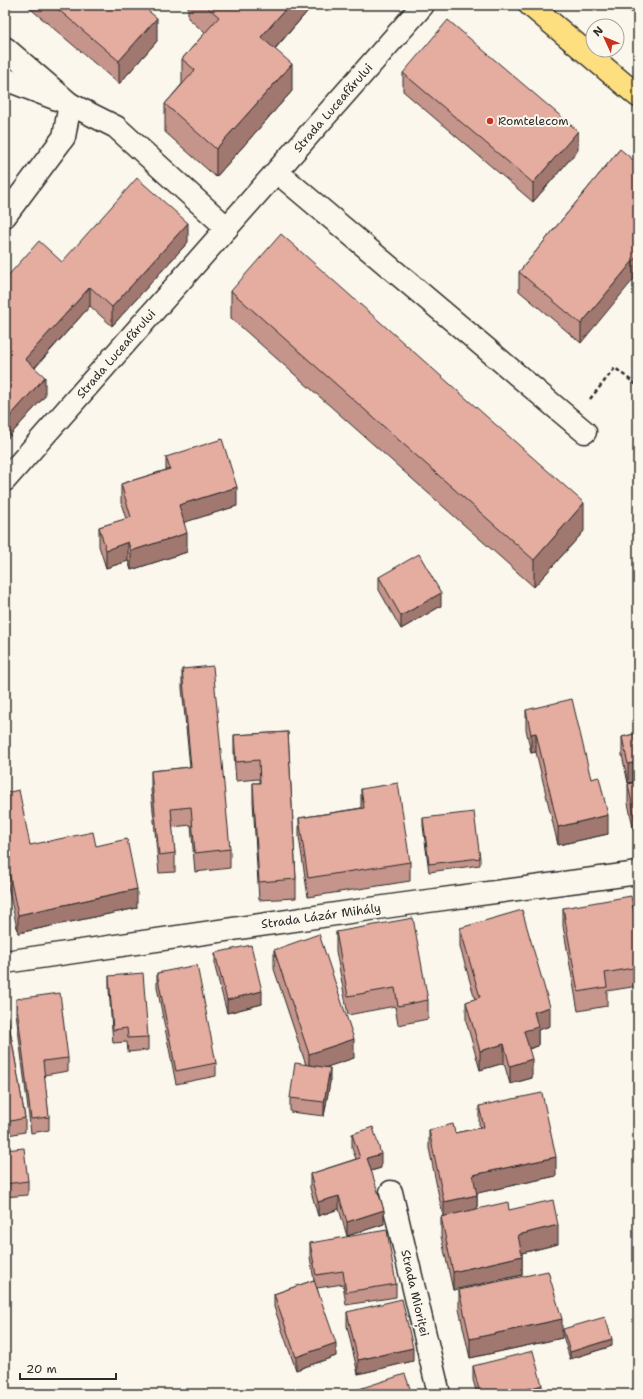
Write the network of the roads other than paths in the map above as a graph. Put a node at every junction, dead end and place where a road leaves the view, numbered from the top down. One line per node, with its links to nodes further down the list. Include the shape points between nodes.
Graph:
1 (423, 5): 7 (street, Strada Luceafărului)
2 (530, 5): 5 (main road)
3 (5, 48): 6 (street)
4 (5, 79): 6 (street)
5 (638, 96)
6 (70, 104): 8 (street, via 64,137); 9 (street, via 116,127)
7 (277, 172): 9 (street, Strada Luceafărului); 10 (street)
8 (5, 216)
9 (227, 228): 11 (street, Strada Luceafărului)
10 (578, 426)
11 (5, 480)
12 (638, 874): 13 (street, Strada Lázár Mihály, via 405,904)
13 (5, 962)
14 (391, 1192): 15 (street, Strada Mioriței)
15 (439, 1394)

